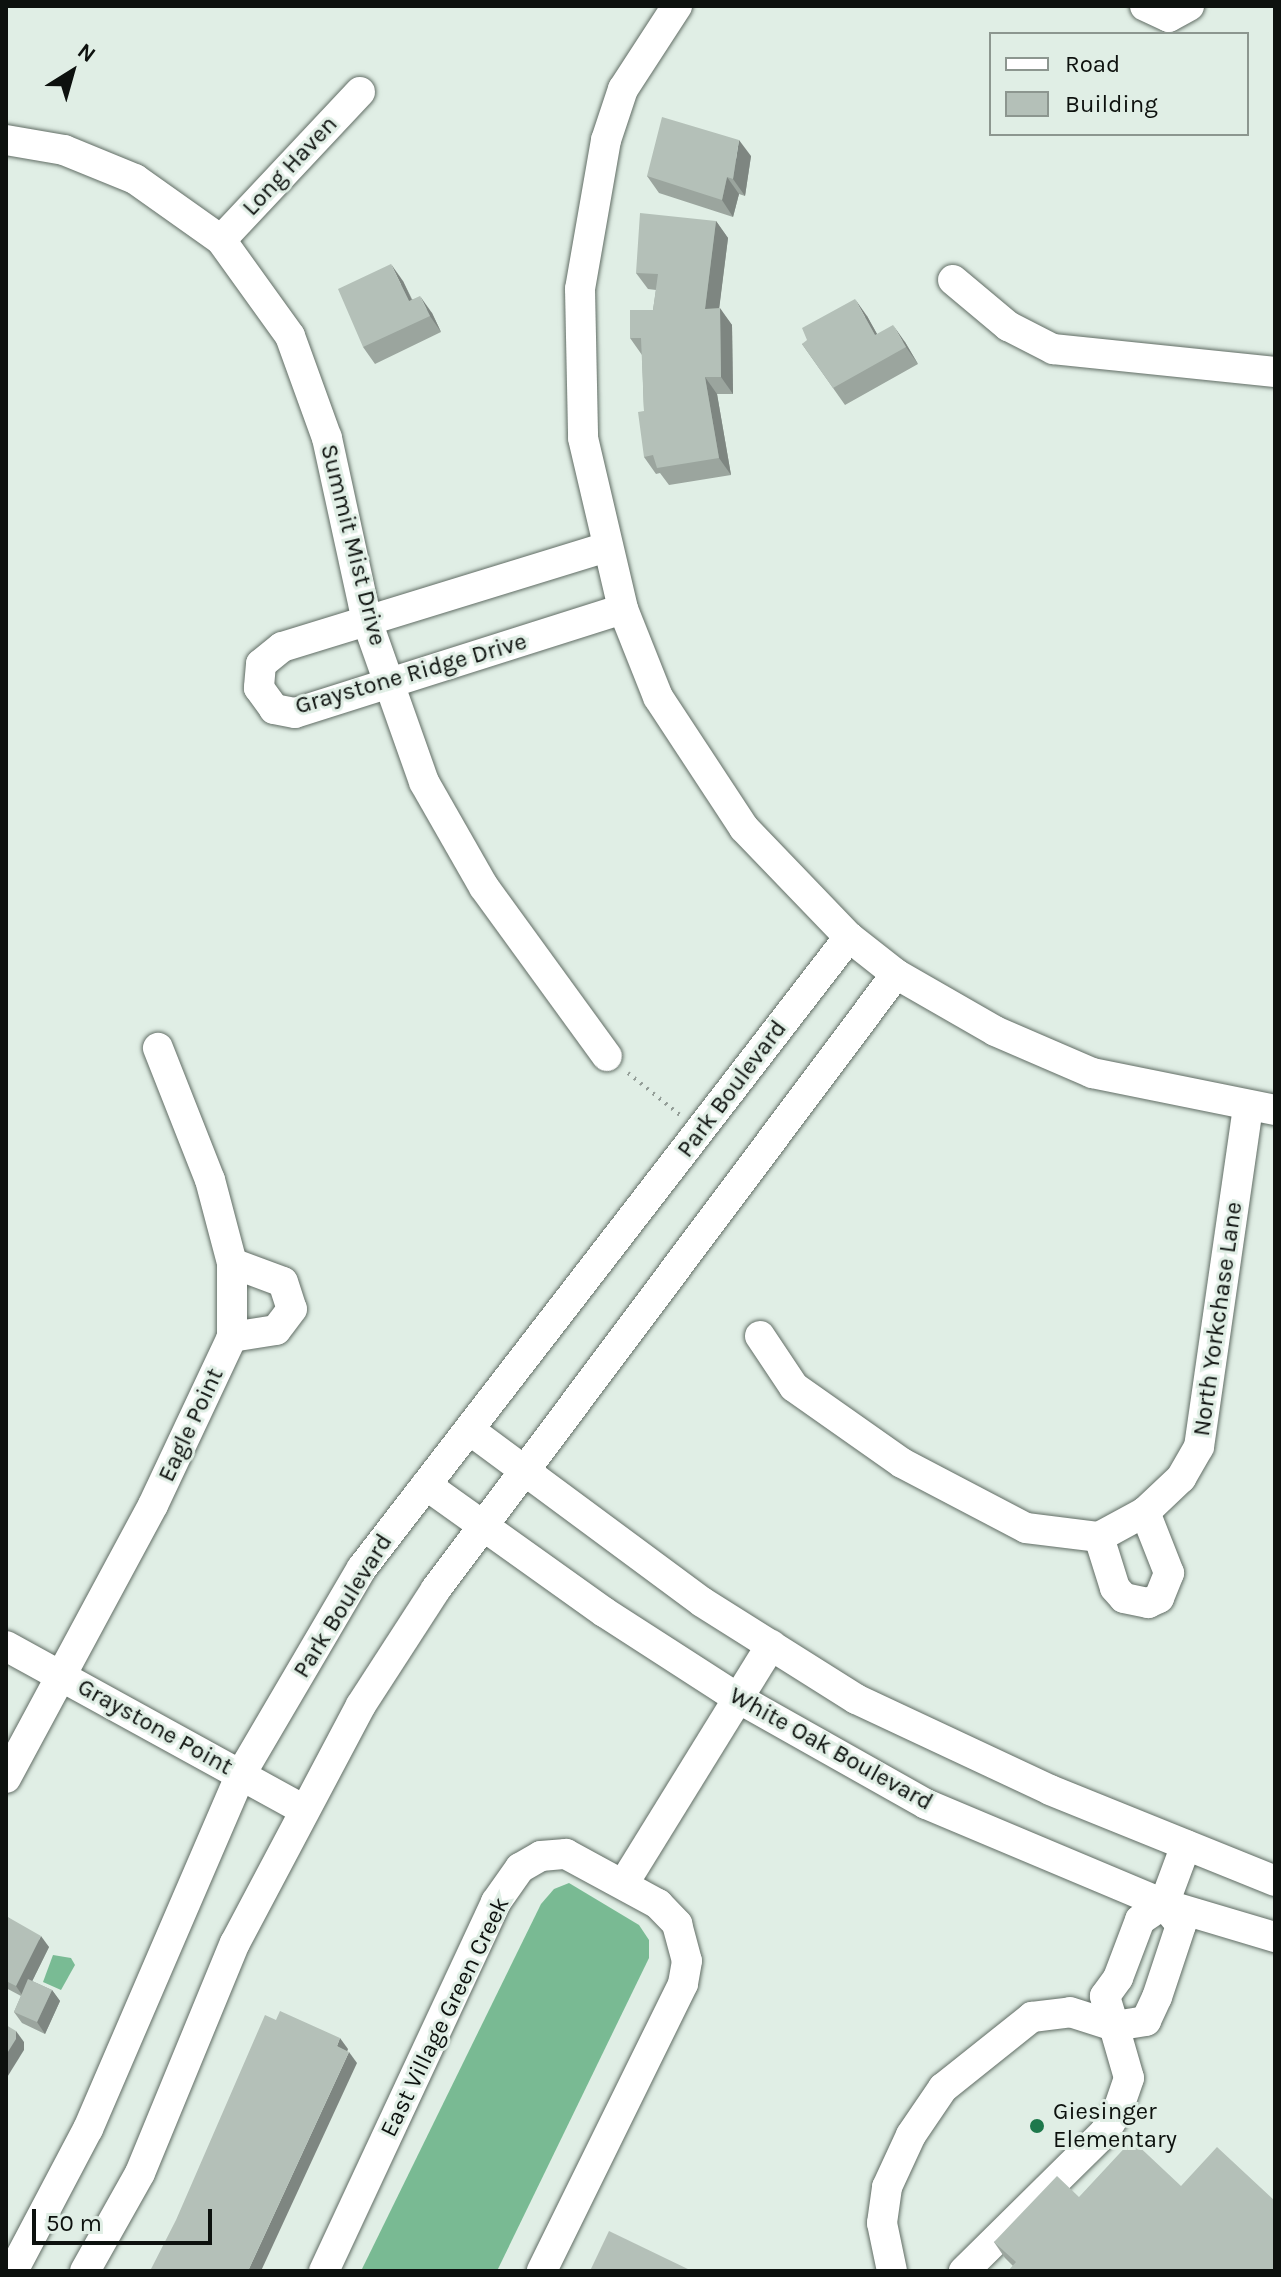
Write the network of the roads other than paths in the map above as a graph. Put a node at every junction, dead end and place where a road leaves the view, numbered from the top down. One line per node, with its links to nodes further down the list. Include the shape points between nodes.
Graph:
1 (677, 6): 9 (street, via 623,89 606,140 580,289 583,438)
2 (1145, 6): 3 (street, via 1169,17 1183,14)
3 (1189, 6)
4 (360, 92): 6 (street, Long Haven)
5 (6, 140): 6 (street, Summit Mist Drive, via 64,150 135,179)
6 (221, 240): 11 (street, Summit Mist Drive, via 290,336 327,438)
7 (953, 280): 8 (street, via 1008,326 1053,349)
8 (1275, 372)
9 (607, 547): 10 (street); 11 (street, Graystone Ridge Drive)
10 (623, 609): 12 (street, Graystone Ridge Drive); 13 (street, via 658,697 744,828)
11 (367, 621): 12 (street, Summit Mist Drive); 12 (street, Graystone Ridge Drive, via 282,647 261,664 259,688 274,709 295,713)
12 (391, 682): 16 (street, Summit Mist Drive, via 424,782 484,887)
13 (849, 937): 14 (street); 21 (street, Park Boulevard)
14 (896, 974): 17 (street, via 995,1031 1092,1073); 22 (street)
15 (158, 1048): 18 (street, Eagle Point, via 210,1180)
16 (607, 1056)
17 (1261, 1108): 24 (street, North Yorkchase Lane, via 1199,1447 1181,1478)
18 (232, 1263): 20 (street, Eagle Point); 20 (street, via 283,1282 292,1309 276,1330)
19 (760, 1336): 26 (street, via 794,1387 902,1463 1026,1528)
20 (232, 1337): 29 (street, Eagle Point, via 153,1505)
21 (471, 1431): 22 (street); 23 (street, Park Boulevard)
22 (527, 1472): 25 (street); 27 (street, via 702,1602)
23 (426, 1485): 25 (street, White Oak Boulevard); 31 (street, Park Boulevard, via 362,1568)
24 (1145, 1512): 26 (street, North Yorkchase Lane); 26 (street, via 1169,1573 1159,1598 1148,1603 1124,1598 1115,1588)
25 (485, 1528): 30 (street, White Oak Boulevard); 33 (street, via 436,1589 361,1705)
26 (1099, 1537)
27 (771, 1645): 30 (street); 34 (street, via 856,1699 1050,1790)
28 (6, 1646): 29 (street, Graystone Point)
29 (61, 1675): 31 (street, Graystone Point); 32 (street, Eagle Point)
30 (736, 1697): 36 (street); 37 (street, White Oak Boulevard, via 926,1804)
31 (241, 1774): 33 (street, Graystone Point); 40 (street, Park Boulevard, via 88,2129)
32 (6, 1778)
33 (303, 1809): 41 (street, via 235,1943 140,2173)
34 (1186, 1845): 35 (street); 37 (street)
35 (1275, 1881)
36 (624, 1883): 42 (street, East Village Green Creek, via 566,1854 541,1856 520,1868 496,1902); 43 (street, East Village Green Creek, via 658,1904 677,1924 685,1941 683,1984)
37 (1164, 1904): 38 (street, White Oak Boulevard); 39 (street, via 1140,1920 1118,1978 1105,1996); 39 (street, via 1181,1925 1157,1997 1146,2021)
38 (1275, 1937)
39 (1114, 2026): 44 (street, via 1070,2012 1032,2017 943,2088 911,2135 887,2187 882,2223); 45 (street, via 1129,2078 1104,2133)
40 (13, 2271)
41 (85, 2271)
42 (324, 2271)
43 (542, 2271)
44 (892, 2271)
45 (964, 2271)

